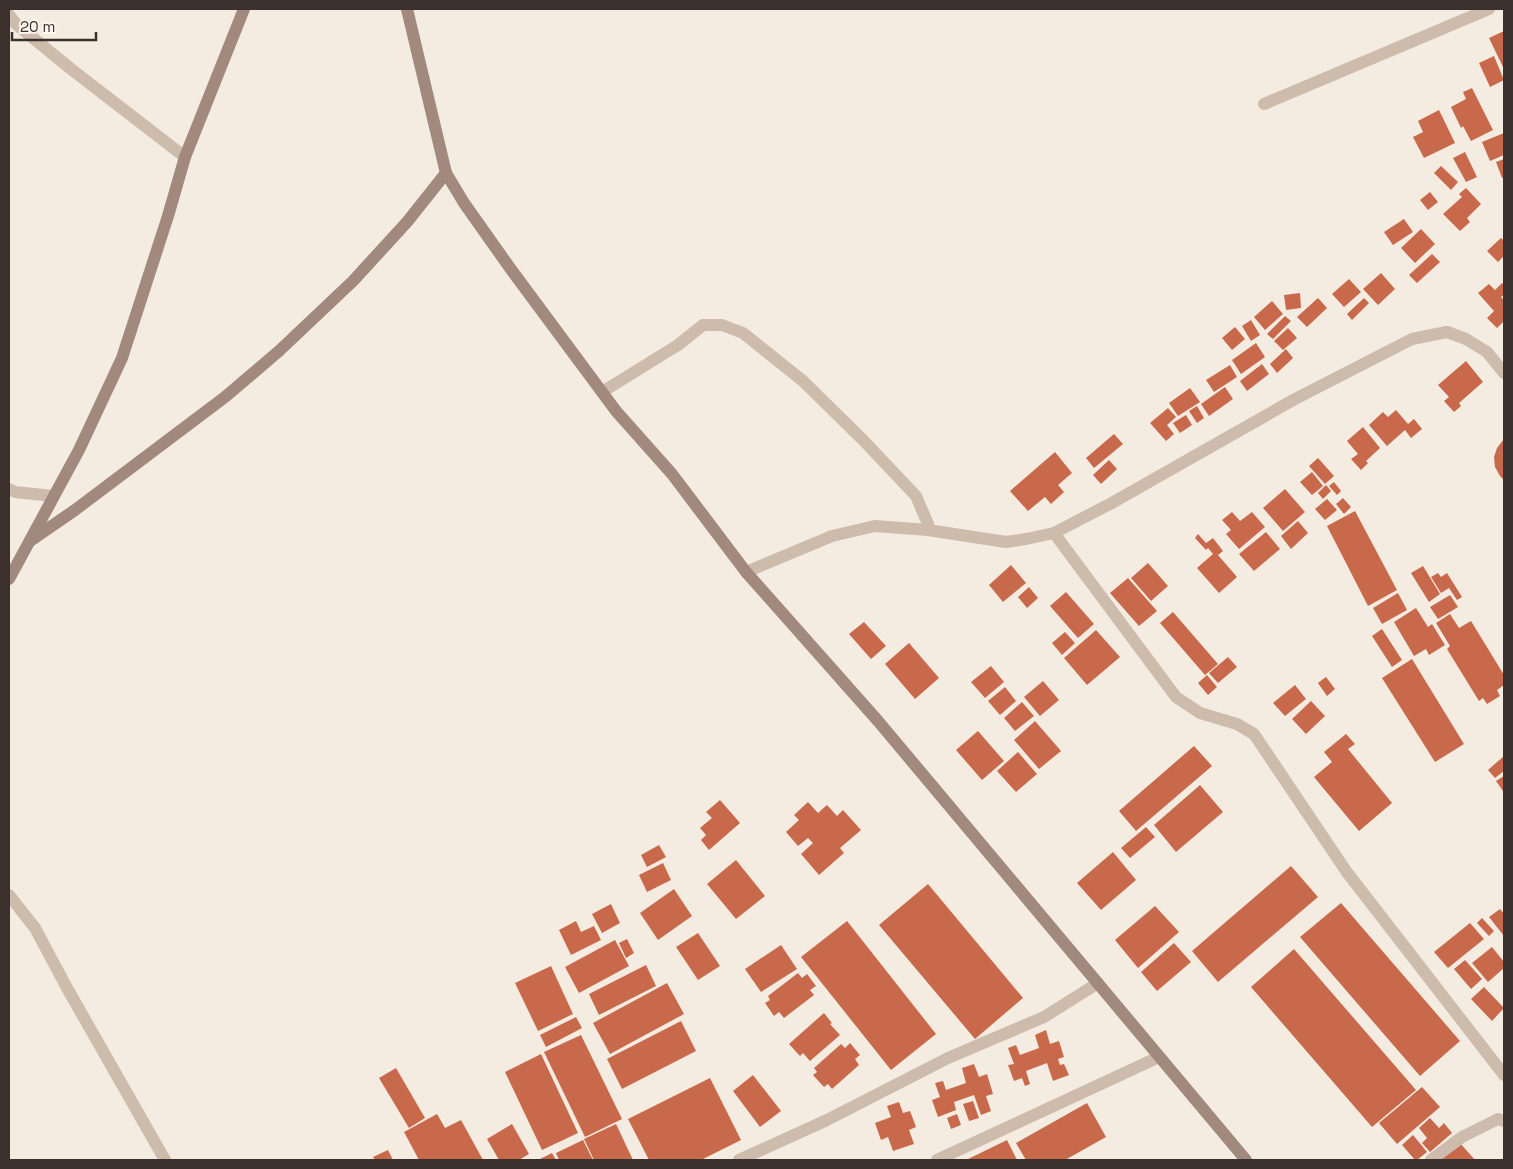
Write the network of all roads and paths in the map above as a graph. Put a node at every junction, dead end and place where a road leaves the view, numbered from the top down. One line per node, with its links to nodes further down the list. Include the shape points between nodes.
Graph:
1 (244, 9): 6 (main road)
2 (407, 9): 7 (main road)
3 (1489, 9): 5 (street)
4 (9, 15): 6 (street, via 71,69)
5 (1264, 104)
6 (185, 157): 11 (main road, via 122,358)
7 (446, 173): 9 (main road, via 510,268); 14 (main road, via 354,281 279,351 225,397)
8 (1504, 373): 13 (street, via 1488,352 1447,332 1412,340 1295,399)
9 (602, 392): 12 (street, via 678,345 703,325 722,325 743,333 803,381 916,496); 15 (main road, via 672,474)
10 (9, 489): 11 (street)
11 (54, 496): 14 (main road)
12 (928, 530): 13 (street, via 1006,542); 15 (street, via 875,526 832,536)
13 (1054, 533): 20 (street, via 1176,697 1200,712 1238,724 1254,734 1346,871)
14 (28, 542): 16 (main road)
15 (746, 572): 18 (main road, via 878,720)
16 (9, 578)
17 (9, 895): 22 (street, via 35,928)
18 (1098, 984): 19 (main road); 23 (street, via 1044,1017 948,1058 827,1120)
19 (1159, 1057): 24 (street); 25 (main road)
20 (1504, 1075)
21 (1504, 1121): 26 (street, via 1498,1119 1462,1137)
22 (165, 1160)
23 (739, 1160)
24 (937, 1160)
25 (1246, 1160)
26 (1431, 1160)

